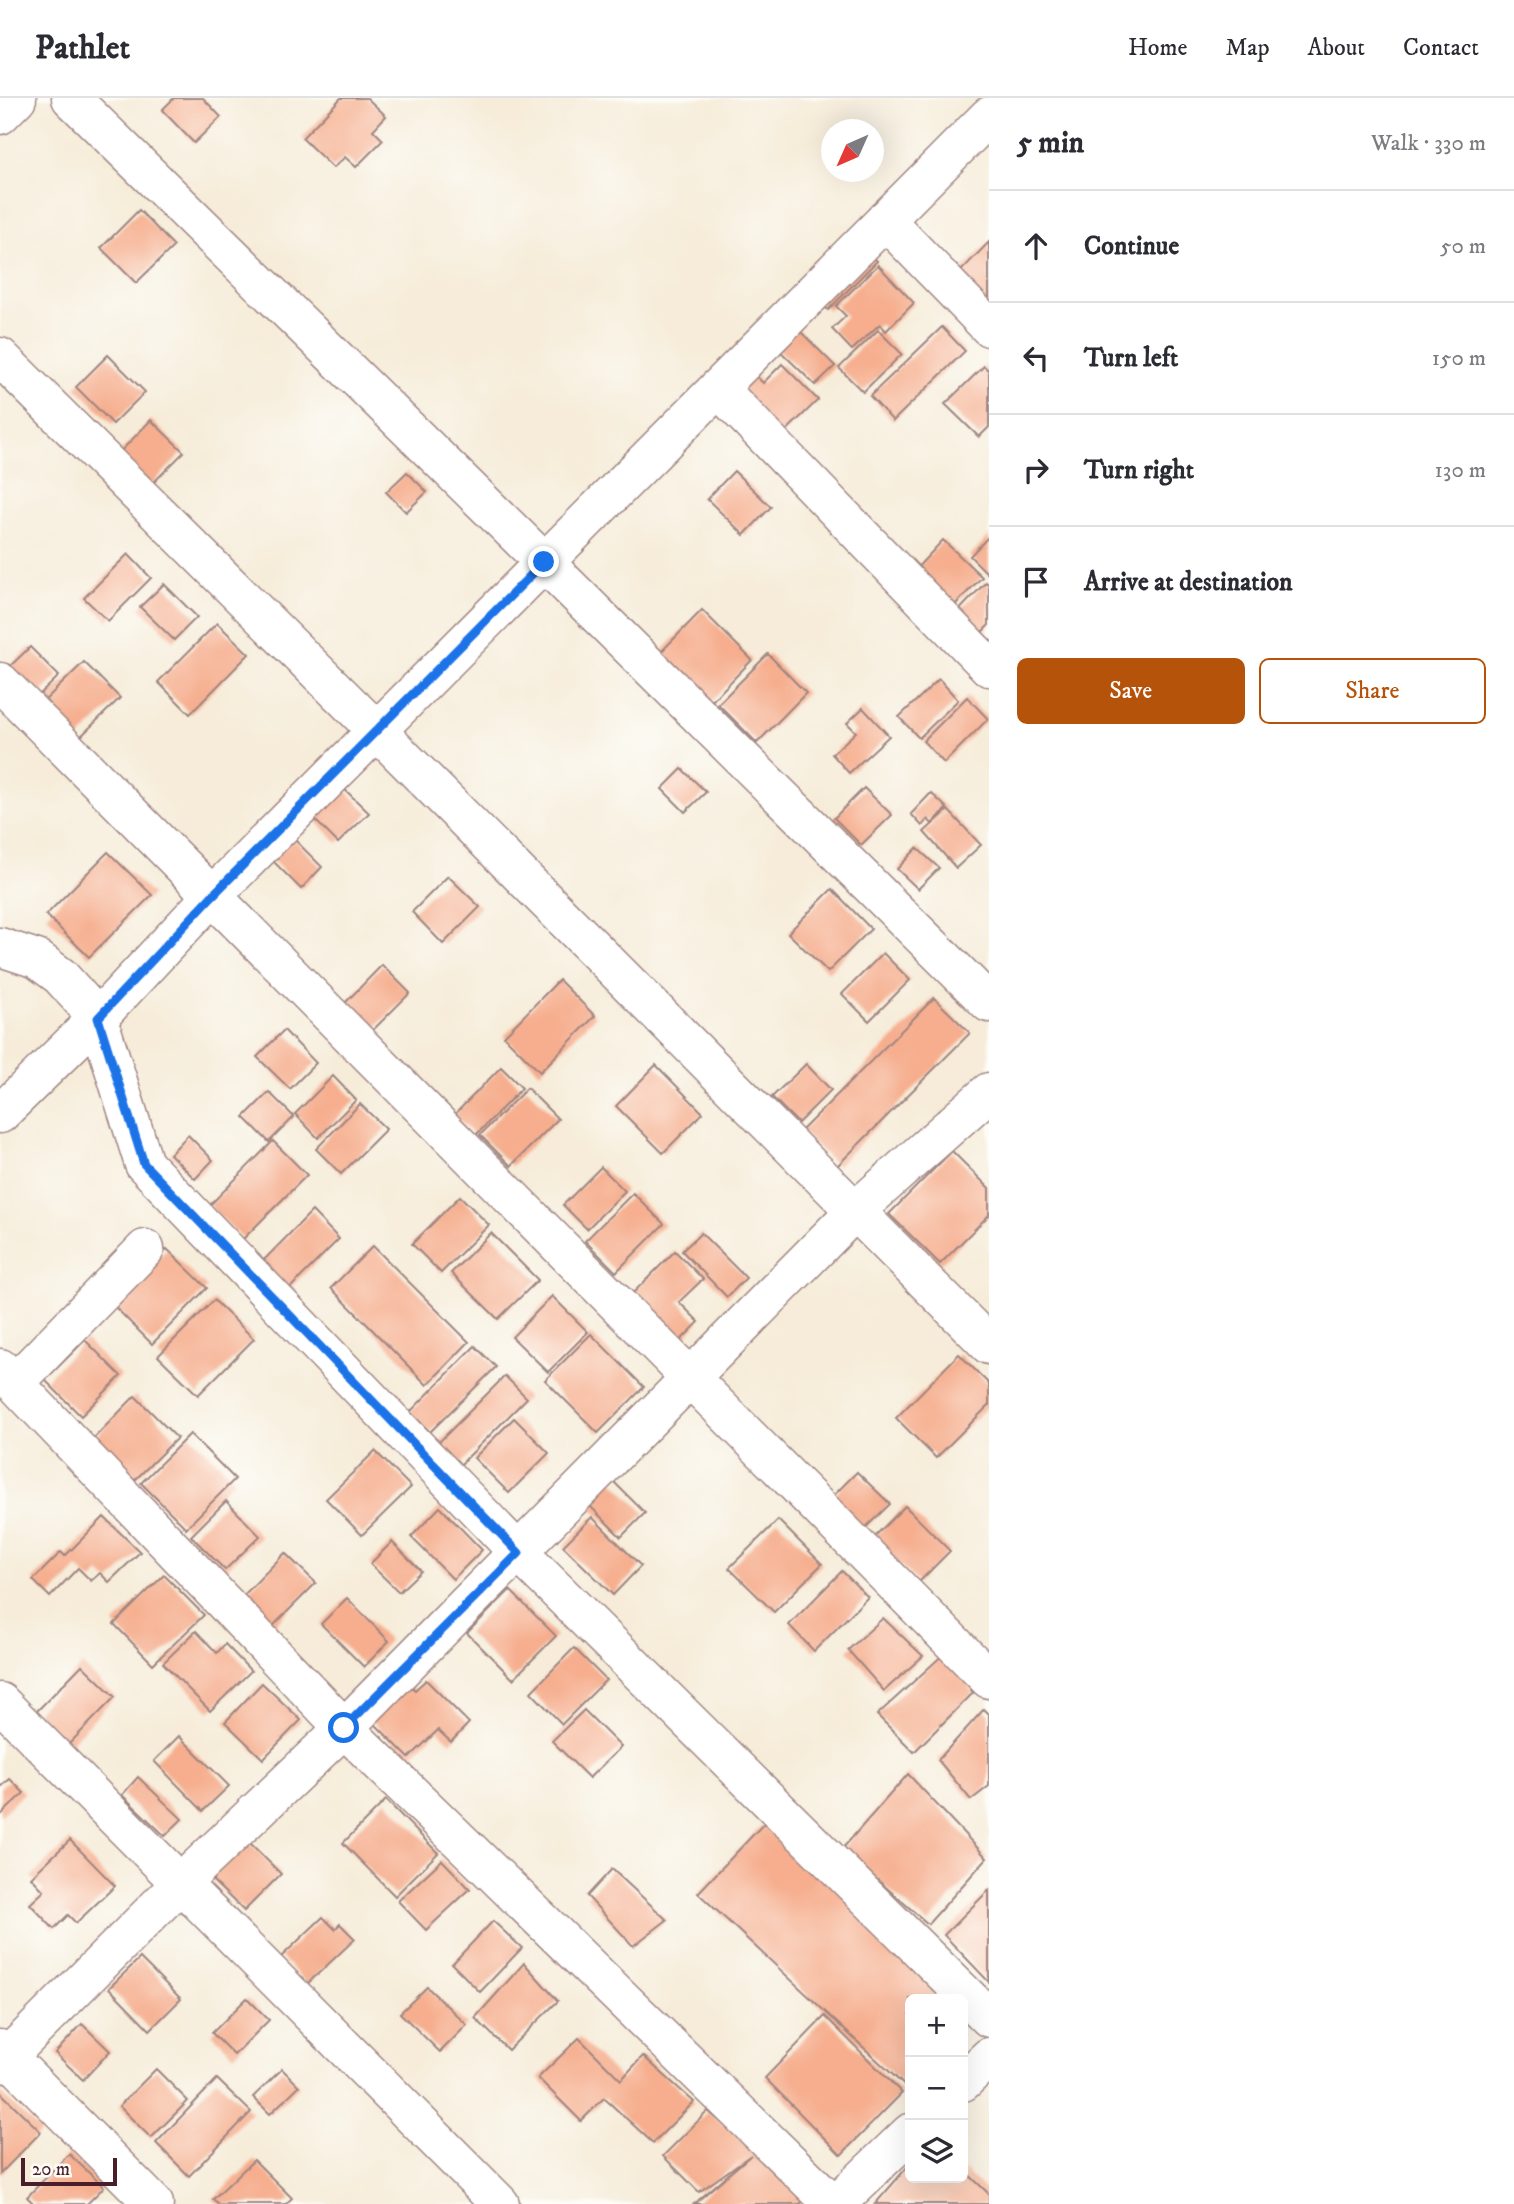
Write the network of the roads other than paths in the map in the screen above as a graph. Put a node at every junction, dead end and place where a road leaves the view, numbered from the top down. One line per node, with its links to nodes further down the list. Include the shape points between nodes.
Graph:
1 (17, 98): 3 (street)
2 (71, 98): 9 (street)
3 (0, 115)
4 (989, 116): 5 (street)
5 (885, 220): 6 (street); 8 (street)
6 (989, 327)
7 (0, 358): 12 (street)
8 (718, 388): 9 (street); 10 (street)
9 (544, 562): 12 (street); 15 (street)
10 (989, 667)
11 (0, 682): 13 (street)
12 (377, 731): 13 (street); 19 (street)
13 (211, 897): 16 (street); 23 (street)
14 (0, 947): 16 (street, via 37,958 60,975)
15 (989, 1003)
16 (98, 1018): 18 (street); 24 (street, via 144,1164)
17 (989, 1092): 19 (street)
18 (0, 1114)
19 (855, 1210): 21 (street); 23 (street)
20 (145, 1249): 22 (street)
21 (989, 1345)
22 (7, 1375): 27 (street)
23 (691, 1377): 24 (street); 25 (street)
24 (519, 1553): 27 (street); 29 (street)
25 (989, 1679)
26 (0, 1702): 28 (street)
27 (344, 1728): 28 (street); 36 (street)
28 (181, 1883): 30 (street); 35 (street)
29 (989, 2018)
30 (3, 2057): 34 (street)
31 (989, 2057): 32 (street)
32 (968, 2077)
33 (905, 2138): 36 (street)
34 (154, 2204)
35 (500, 2204)
36 (835, 2204)

